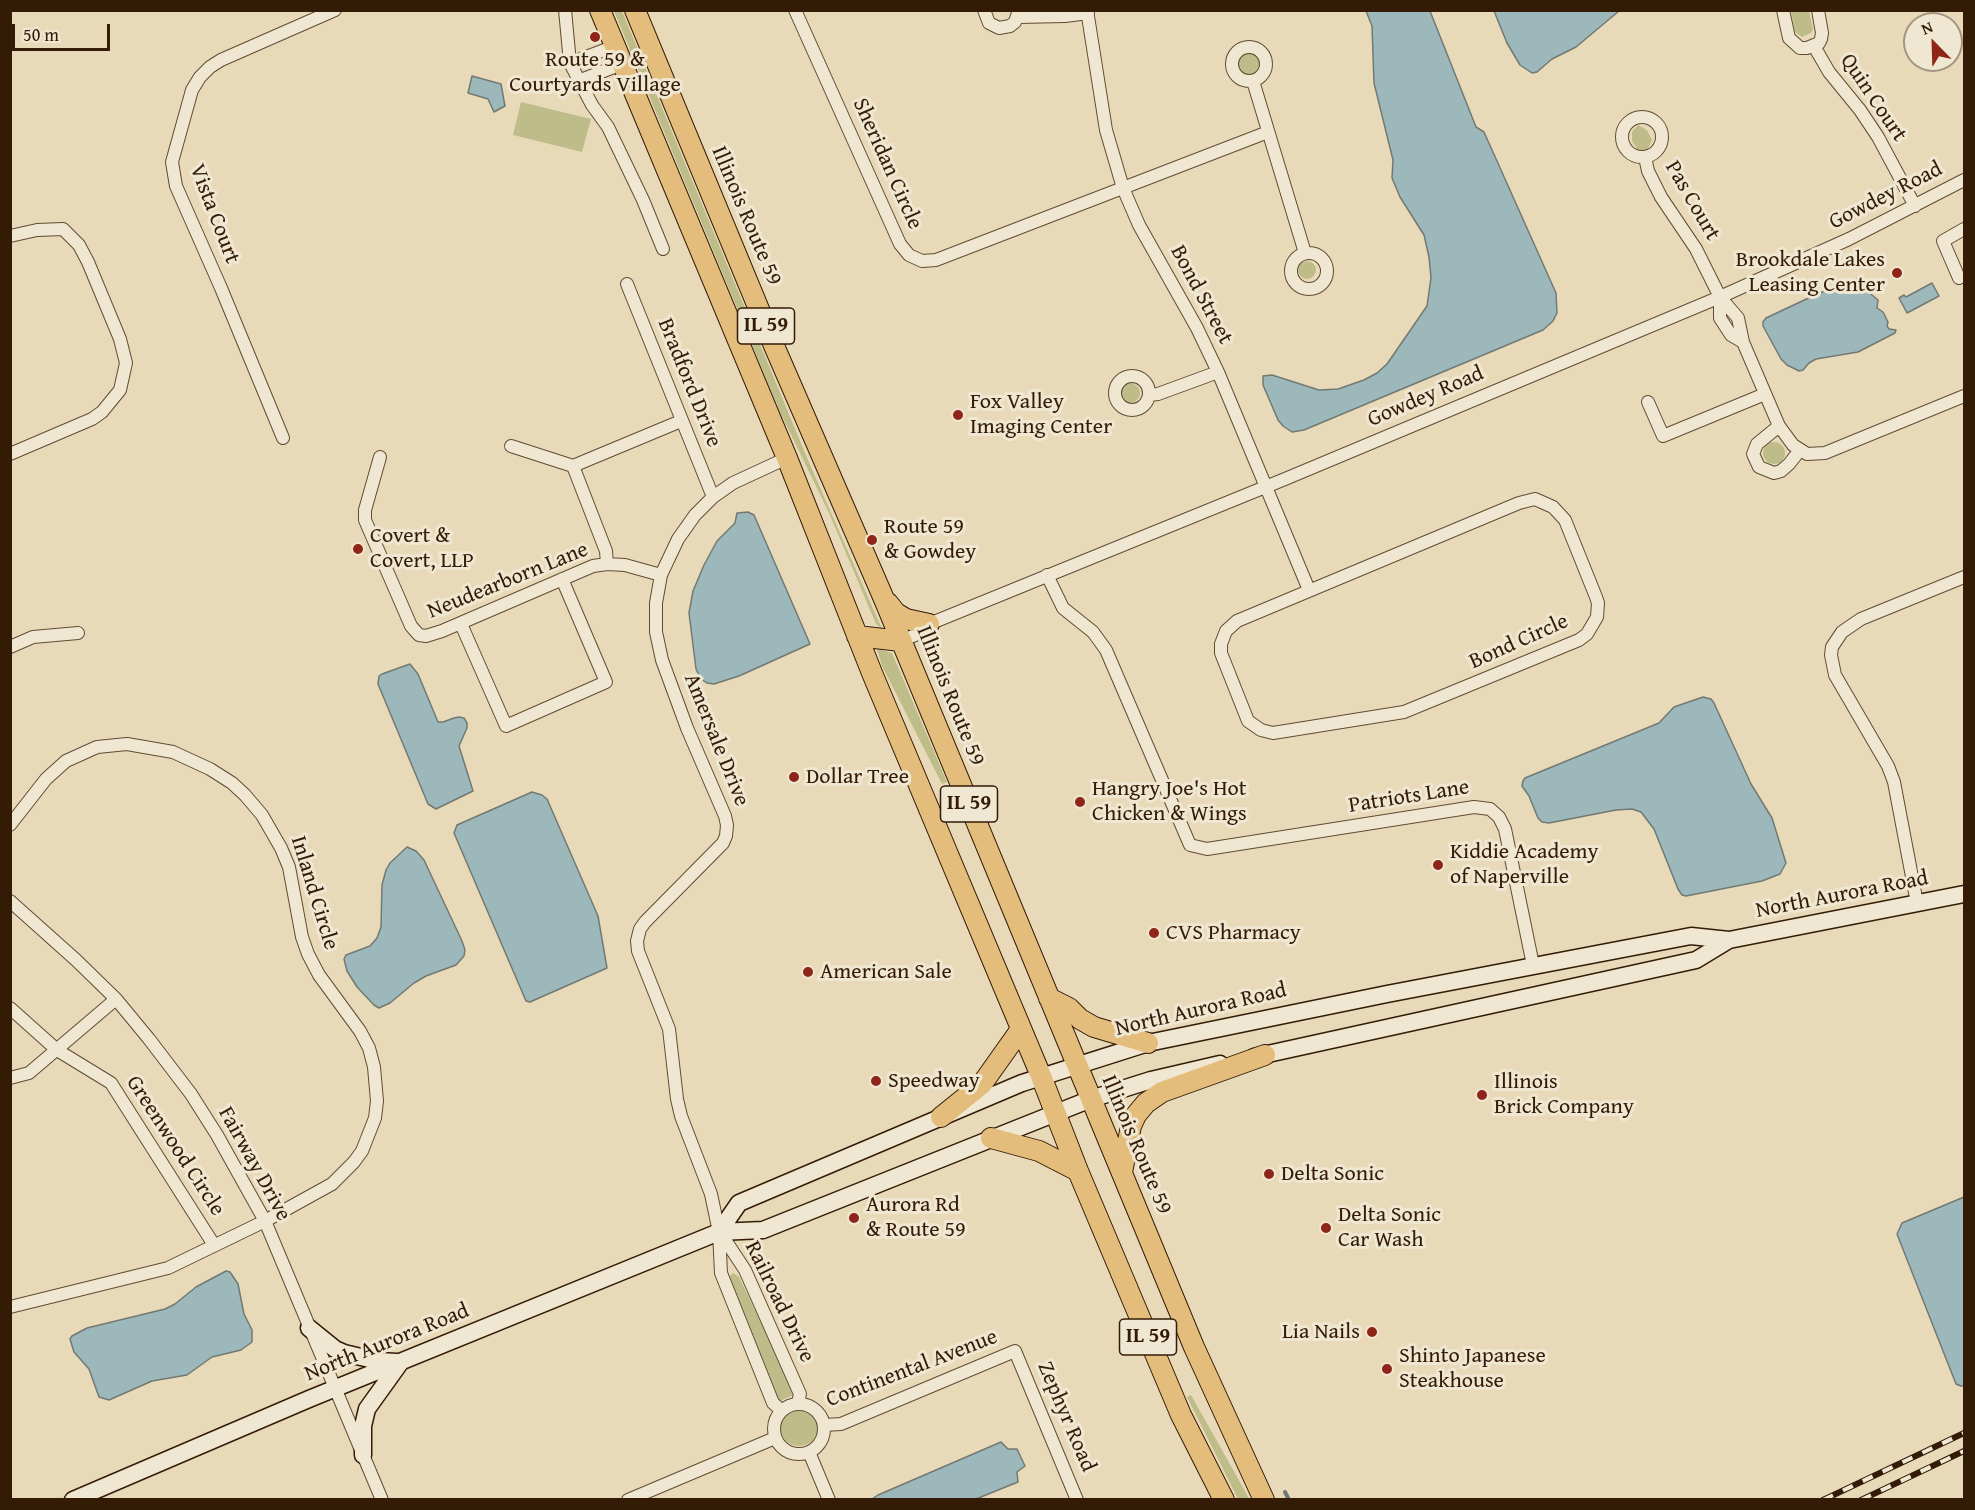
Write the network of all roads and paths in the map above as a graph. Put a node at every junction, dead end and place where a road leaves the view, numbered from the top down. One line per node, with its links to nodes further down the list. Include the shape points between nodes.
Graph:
1 (335, 10): 35 (street, Vista Court, via 210,67 192,90 172,162 176,186)
2 (565, 10): 13 (street)
3 (600, 10): 12 (main road, IL 59)
4 (635, 10): 50 (main road, Illinois Route 59 / IL 59)
5 (795, 10): 19 (street, Sheridan Circle, via 900,244 915,259 936,260)
6 (984, 10): 10 (street, via 989,23 999,28 1010,26)
7 (1783, 10): 11 (street, Quin Court, via 1789,38 1800,48)
8 (1818, 10): 11 (street, Quin Court, via 1822,33)
9 (1087, 12): 10 (street, via 1065,16); 19 (street, Bond Street, via 1106,130)
10 (1019, 14)
11 (1814, 46): 20 (street, Quin Court, via 1878,137)
12 (618, 55): 13 (street); 14 (street); 40 (main road, IL 59)
13 (570, 63): 14 (street)
14 (578, 81): 23 (street, via 608,127)
15 (1253, 81): 16 (street)
16 (1268, 132): 19 (street, Sheridan Circle); 24 (street)
17 (1646, 157): 27 (street, Pas Court, via 1648,171 1661,197 1696,249)
18 (1965, 180): 20 (street, Gowdey Road)
19 (1123, 188): 28 (street, Bond Street)
20 (1915, 206): 27 (street, Gowdey Road)
21 (1965, 229): 25 (street, via 1943,241)
22 (10, 236): 38 (street, via 63,229 79,245 120,339 126,363 120,390 102,412)
23 (663, 249)
24 (1305, 253)
25 (1959, 278)
26 (627, 284): 33 (street, Bradford Drive)
27 (1720, 297): 29 (street, Pas Court, via 1720,318 1731,335 1743,342); 42 (street, Gowdey Road)
28 (1218, 372): 30 (street); 42 (street, Bond Street)
29 (1765, 394): 32 (street, via 1663,436); 34 (street)
30 (1149, 395)
31 (1965, 396): 37 (street, via 1825,453 1808,454)
32 (1648, 402)
33 (681, 421): 41 (street); 43 (street, Bradford Drive)
34 (1779, 426): 37 (street); 37 (street, via 1757,444 1753,454 1760,467 1774,473 1781,471)
35 (283, 438)
36 (512, 446): 41 (street)
37 (1800, 450)
38 (10, 454)
39 (380, 457): 51 (street, Neudearborn Lane, via 365,520 411,626 426,636)
40 (787, 458): 43 (street, Amersale Drive, via 732,483); 54 (main road, IL 59)
41 (573, 466): 44 (street, via 606,551)
42 (1266, 486): 46 (street, Gowdey Road); 49 (street, Bond Street)
43 (713, 497): 45 (street, Amersale Drive, via 678,539)
44 (607, 564): 45 (street, Neudearborn Lane); 48 (street, Neudearborn Lane)
45 (661, 575): 80 (street, Amersale Drive, via 656,632 662,660 727,825 723,843 645,922 637,941 669,1029 679,1108 711,1194)
46 (1047, 575): 52 (street, Gowdey Road); 62 (street, Patriots Lane, via 1063,608 1093,632 1106,650 1190,845 1207,849 1474,807 1490,809 1505,830)
47 (1965, 577): 60 (street, via 1862,619 1842,632 1830,655 1834,675 1894,782)
48 (562, 579): 51 (street, Neudearborn Lane); 51 (street, via 606,682 506,726)
49 (1309, 590): 49 (street, Bond Circle, via 1535,499 1553,507 1565,520 1598,609 1593,626 1579,640 1404,712 1274,733 1261,730 1246,717 1223,662 1223,637 1237,621)
50 (884, 599): 52 (main road, via 896,614); 55 (main road, Illinois Route 59 / IL 59)
51 (461, 624)
52 (929, 624): 55 (street, Gowdey Road, via 927,630)
53 (78, 633): 56 (street, via 33,637)
54 (857, 636): 55 (main road); 66 (main road, IL 59)
55 (901, 641): 63 (main road, Illinois Route 59 / IL 59)
56 (10, 647)
57 (10, 825): 79 (street, Inland Circle, via 46,779 66,761 97,747 127,744 173,752 210,769 245,795 274,834 289,867 308,954 369,1048 377,1101 362,1151 340,1178)
58 (1965, 894): 60 (main road, North Aurora Road)
59 (10, 901): 64 (street, Fairway Drive)
60 (1917, 903): 61 (main road, North Aurora Road)
61 (1729, 940): 62 (main road, North Aurora Road, via 1691,936); 69 (main road, North Aurora Road, via 1696,960)
62 (1533, 965): 67 (main road, North Aurora Road)
63 (1049, 998): 67 (main road, via 1094,1027); 70 (main road, Illinois Route 59 / IL 59)
64 (116, 999): 68 (street); 79 (street, Fairway Drive, via 191,1094)
65 (10, 1008): 68 (street, Greenwood Circle)
66 (1020, 1029): 71 (main road, IL 59); 75 (main road, via 982,1084)
67 (1148, 1043): 70 (main road, North Aurora Road)
68 (57, 1050): 72 (street, via 29,1073); 81 (street, Greenwood Circle, via 111,1083)
69 (1266, 1054): 73 (main road, North Aurora Road, via 1167,1076); 78 (main road, via 1162,1092 1146,1103 1131,1126)
70 (1077, 1064): 71 (main road, North Aurora Road); 73 (main road, Illinois Route 59 / IL 59)
71 (1041, 1076): 74 (main road, IL 59); 75 (main road, North Aurora Road)
72 (10, 1078)
73 (1091, 1099): 74 (main road, North Aurora Road); 78 (main road, Illinois Route 59 / IL 59)
74 (1055, 1112): 76 (main road, North Aurora Road); 77 (main road, IL 59)
75 (941, 1117): 80 (main road, North Aurora Road, via 739,1203)
76 (991, 1138): 77 (main road, via 1039,1151); 80 (main road, North Aurora Road, via 764,1230)
77 (1078, 1171): 98 (main road, IL 59, via 1181,1415)
78 (1122, 1172): 99 (main road, Illinois Route 59 / IL 59, via 1194,1347)
79 (265, 1221): 81 (street, Greenwood Circle); 83 (street, Fairway Drive)
80 (719, 1232): 85 (main road, North Aurora Road); 87 (street, Railroad Drive, via 742,1265 800,1394); 88 (street, Railroad Drive, via 721,1273 773,1403)
81 (214, 1245): 82 (street, Greenwood Circle, via 168,1268)
82 (10, 1307)
83 (309, 1328): 85 (main road, via 344,1353); 86 (street, Fairway Drive)
84 (1015, 1351): 89 (street, Continental Avenue, via 841,1424); 97 (street, Zephyr Road)
85 (401, 1362): 86 (main road, North Aurora Road); 92 (main road, via 368,1409 363,1426)
86 (335, 1389): 92 (street, Fairway Drive); 93 (main road, North Aurora Road)
87 (798, 1403): 88 (street); 89 (street, via 813,1407)
88 (781, 1410): 90 (street, via 774,1423)
89 (824, 1425): 91 (street, via 821,1442)
90 (775, 1438): 91 (street, via 791,1453); 95 (street)
91 (809, 1452): 96 (street)
92 (363, 1455): 94 (street, Fairway Drive)
93 (72, 1500)
94 (382, 1500)
95 (628, 1500)
96 (829, 1500)
97 (1077, 1500)
98 (1224, 1500)
99 (1264, 1500)

